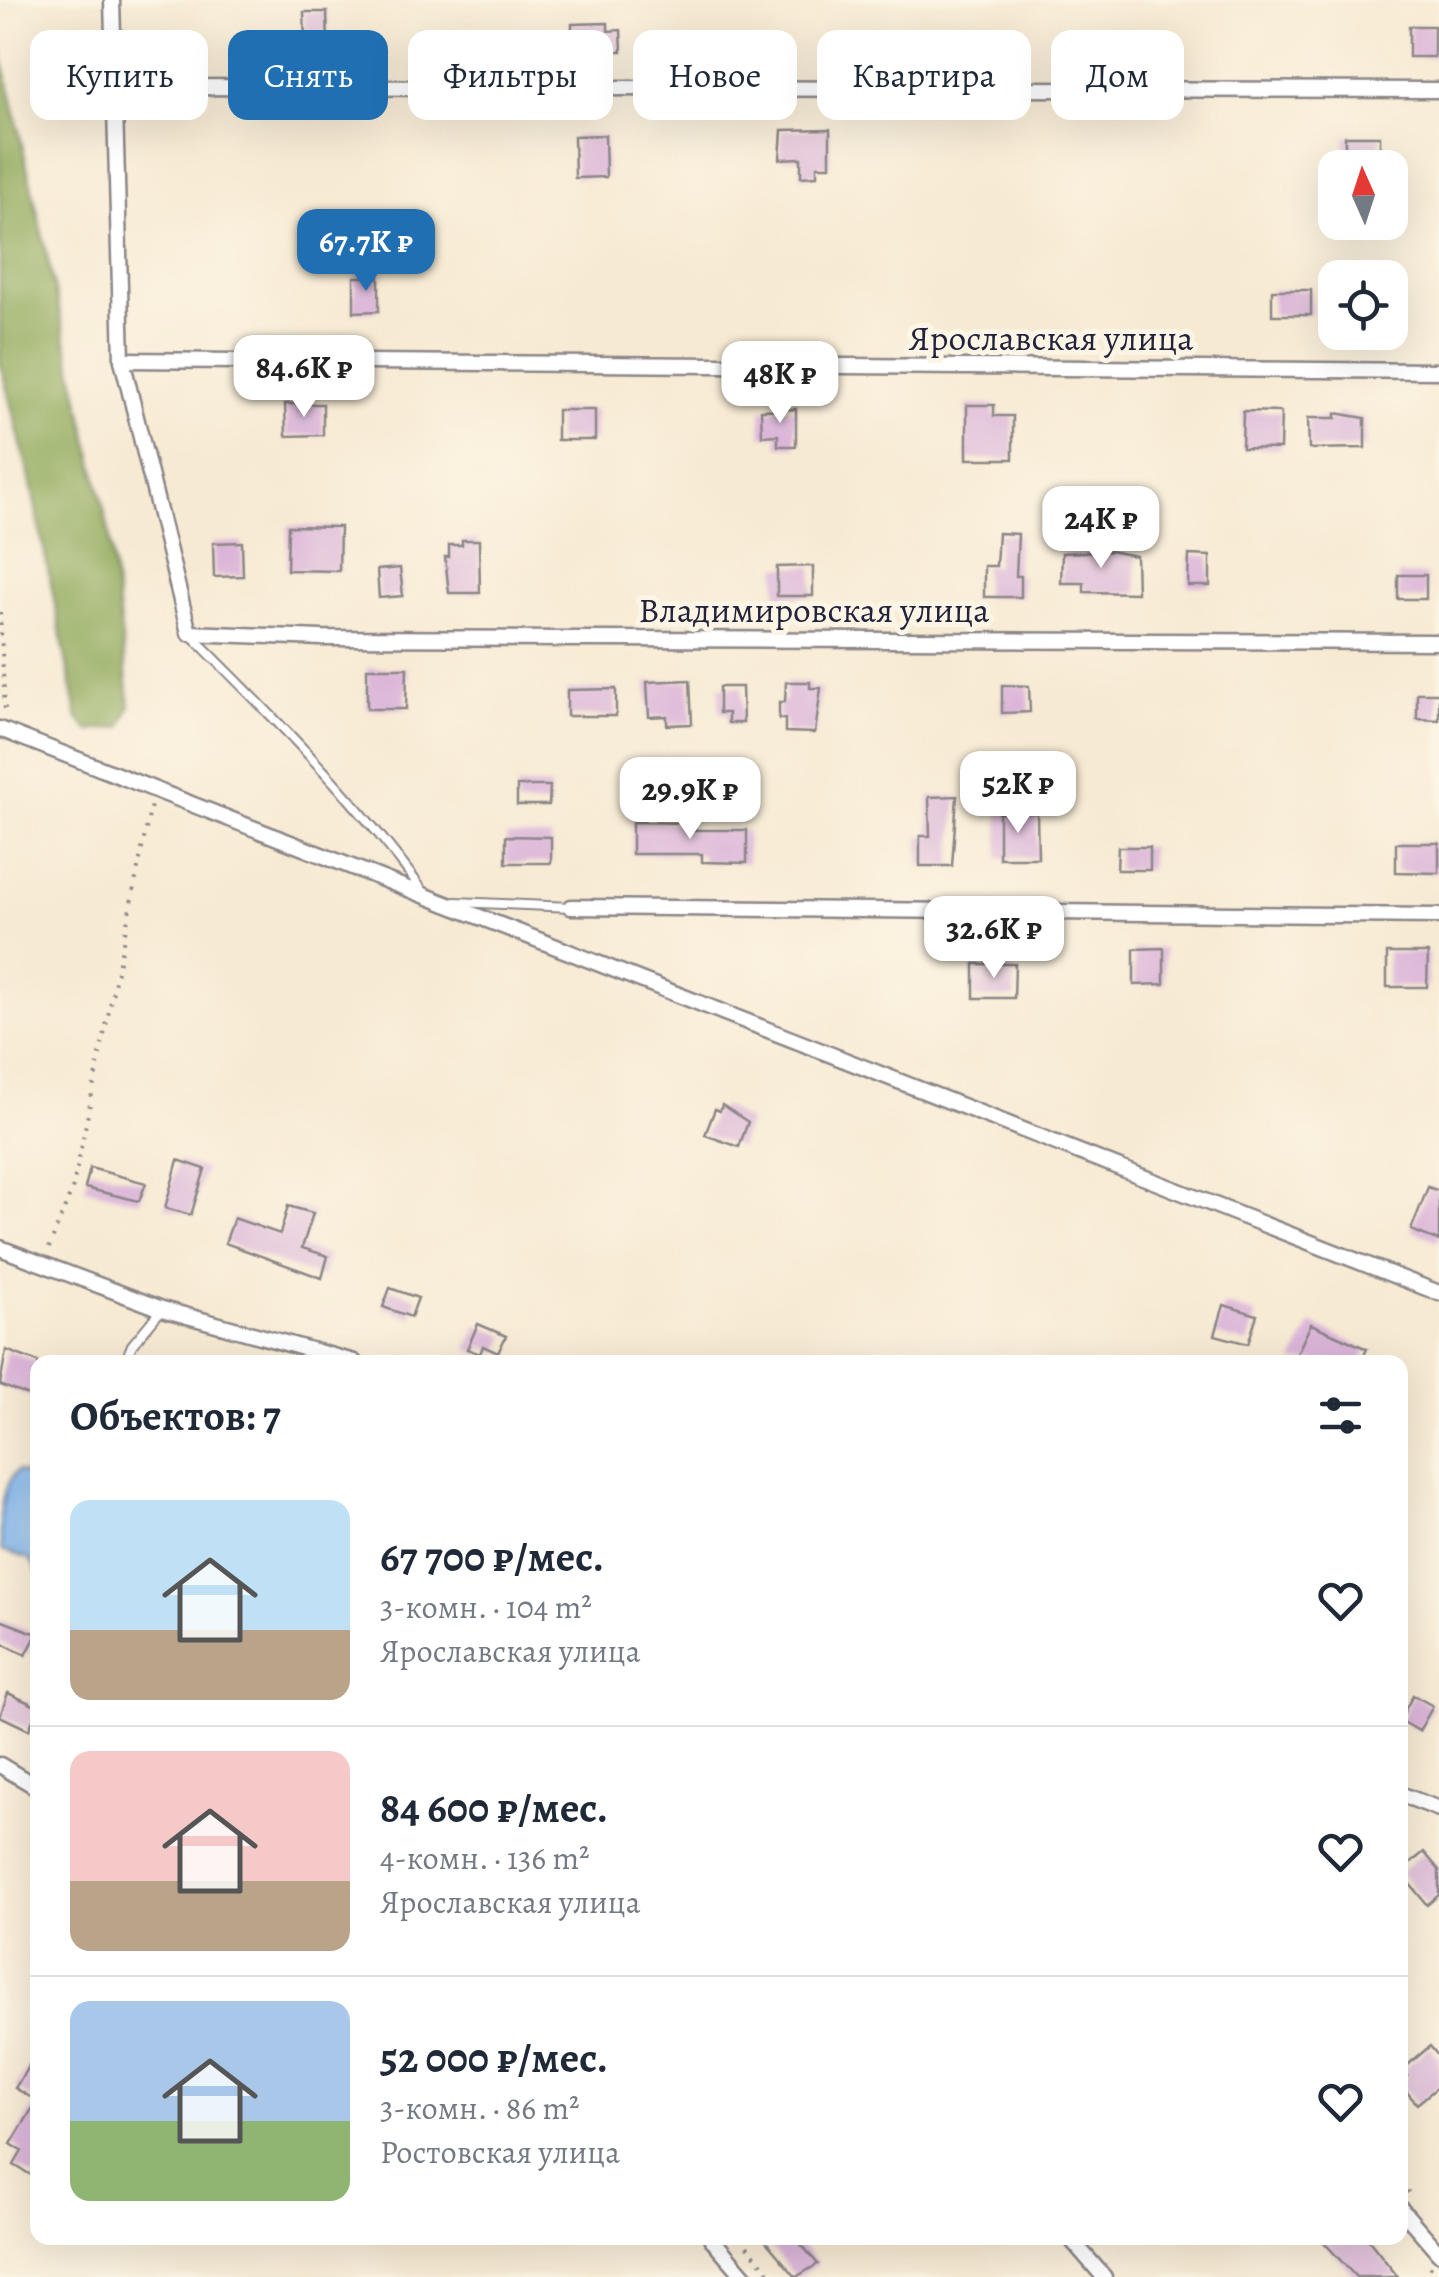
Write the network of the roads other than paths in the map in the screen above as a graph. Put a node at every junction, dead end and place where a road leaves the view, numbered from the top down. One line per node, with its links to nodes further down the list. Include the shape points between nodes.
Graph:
1 (112, 0): 2 (street)
2 (113, 30)
3 (208, 86): 4 (street)
4 (1439, 90)
5 (117, 120): 6 (street)
6 (122, 360): 7 (street, Ярославская улица); 8 (street)
7 (1439, 371)
8 (189, 632): 9 (street, Владимировская улица); 11 (lane, via 274,714 389,844)
9 (1439, 642)
10 (3, 731): 11 (street)
11 (430, 901): 12 (lane); 15 (street)
12 (570, 907): 13 (street)
13 (1439, 916)
14 (0, 1248): 16 (street)
15 (1439, 1293)
16 (162, 1309): 17 (lane); 18 (street)
17 (128, 1355)
18 (329, 1355)
19 (0, 1765): 20 (street)
20 (30, 1783)
21 (1408, 1797): 22 (street)
22 (1439, 1810)
23 (1408, 2217): 26 (street)
24 (717, 2245): 27 (street)
25 (1076, 2245): 28 (street)
26 (1439, 2252)
27 (745, 2277)
28 (1104, 2277)

